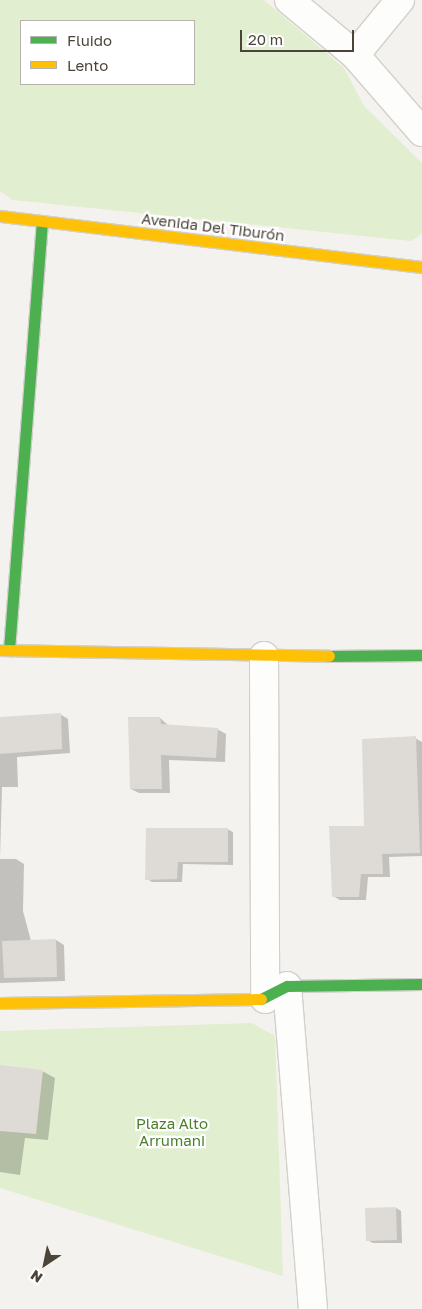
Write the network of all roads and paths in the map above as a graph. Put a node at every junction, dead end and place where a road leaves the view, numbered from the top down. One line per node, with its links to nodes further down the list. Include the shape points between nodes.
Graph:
1 (289, 0): 3 (street)
2 (400, 0): 3 (street)
3 (354, 56): 4 (street)
4 (422, 132)
5 (0, 216): 6 (street, Avenida Del Tiburón)
6 (42, 221): 7 (street, Avenida Del Tiburón); 8 (street)
7 (422, 267)
8 (5, 650): 10 (street)
9 (422, 655): 10 (street)
10 (264, 656): 12 (street)
11 (422, 984): 12 (street)
12 (276, 993): 13 (street); 14 (street)
13 (0, 1003)
14 (313, 1309)

